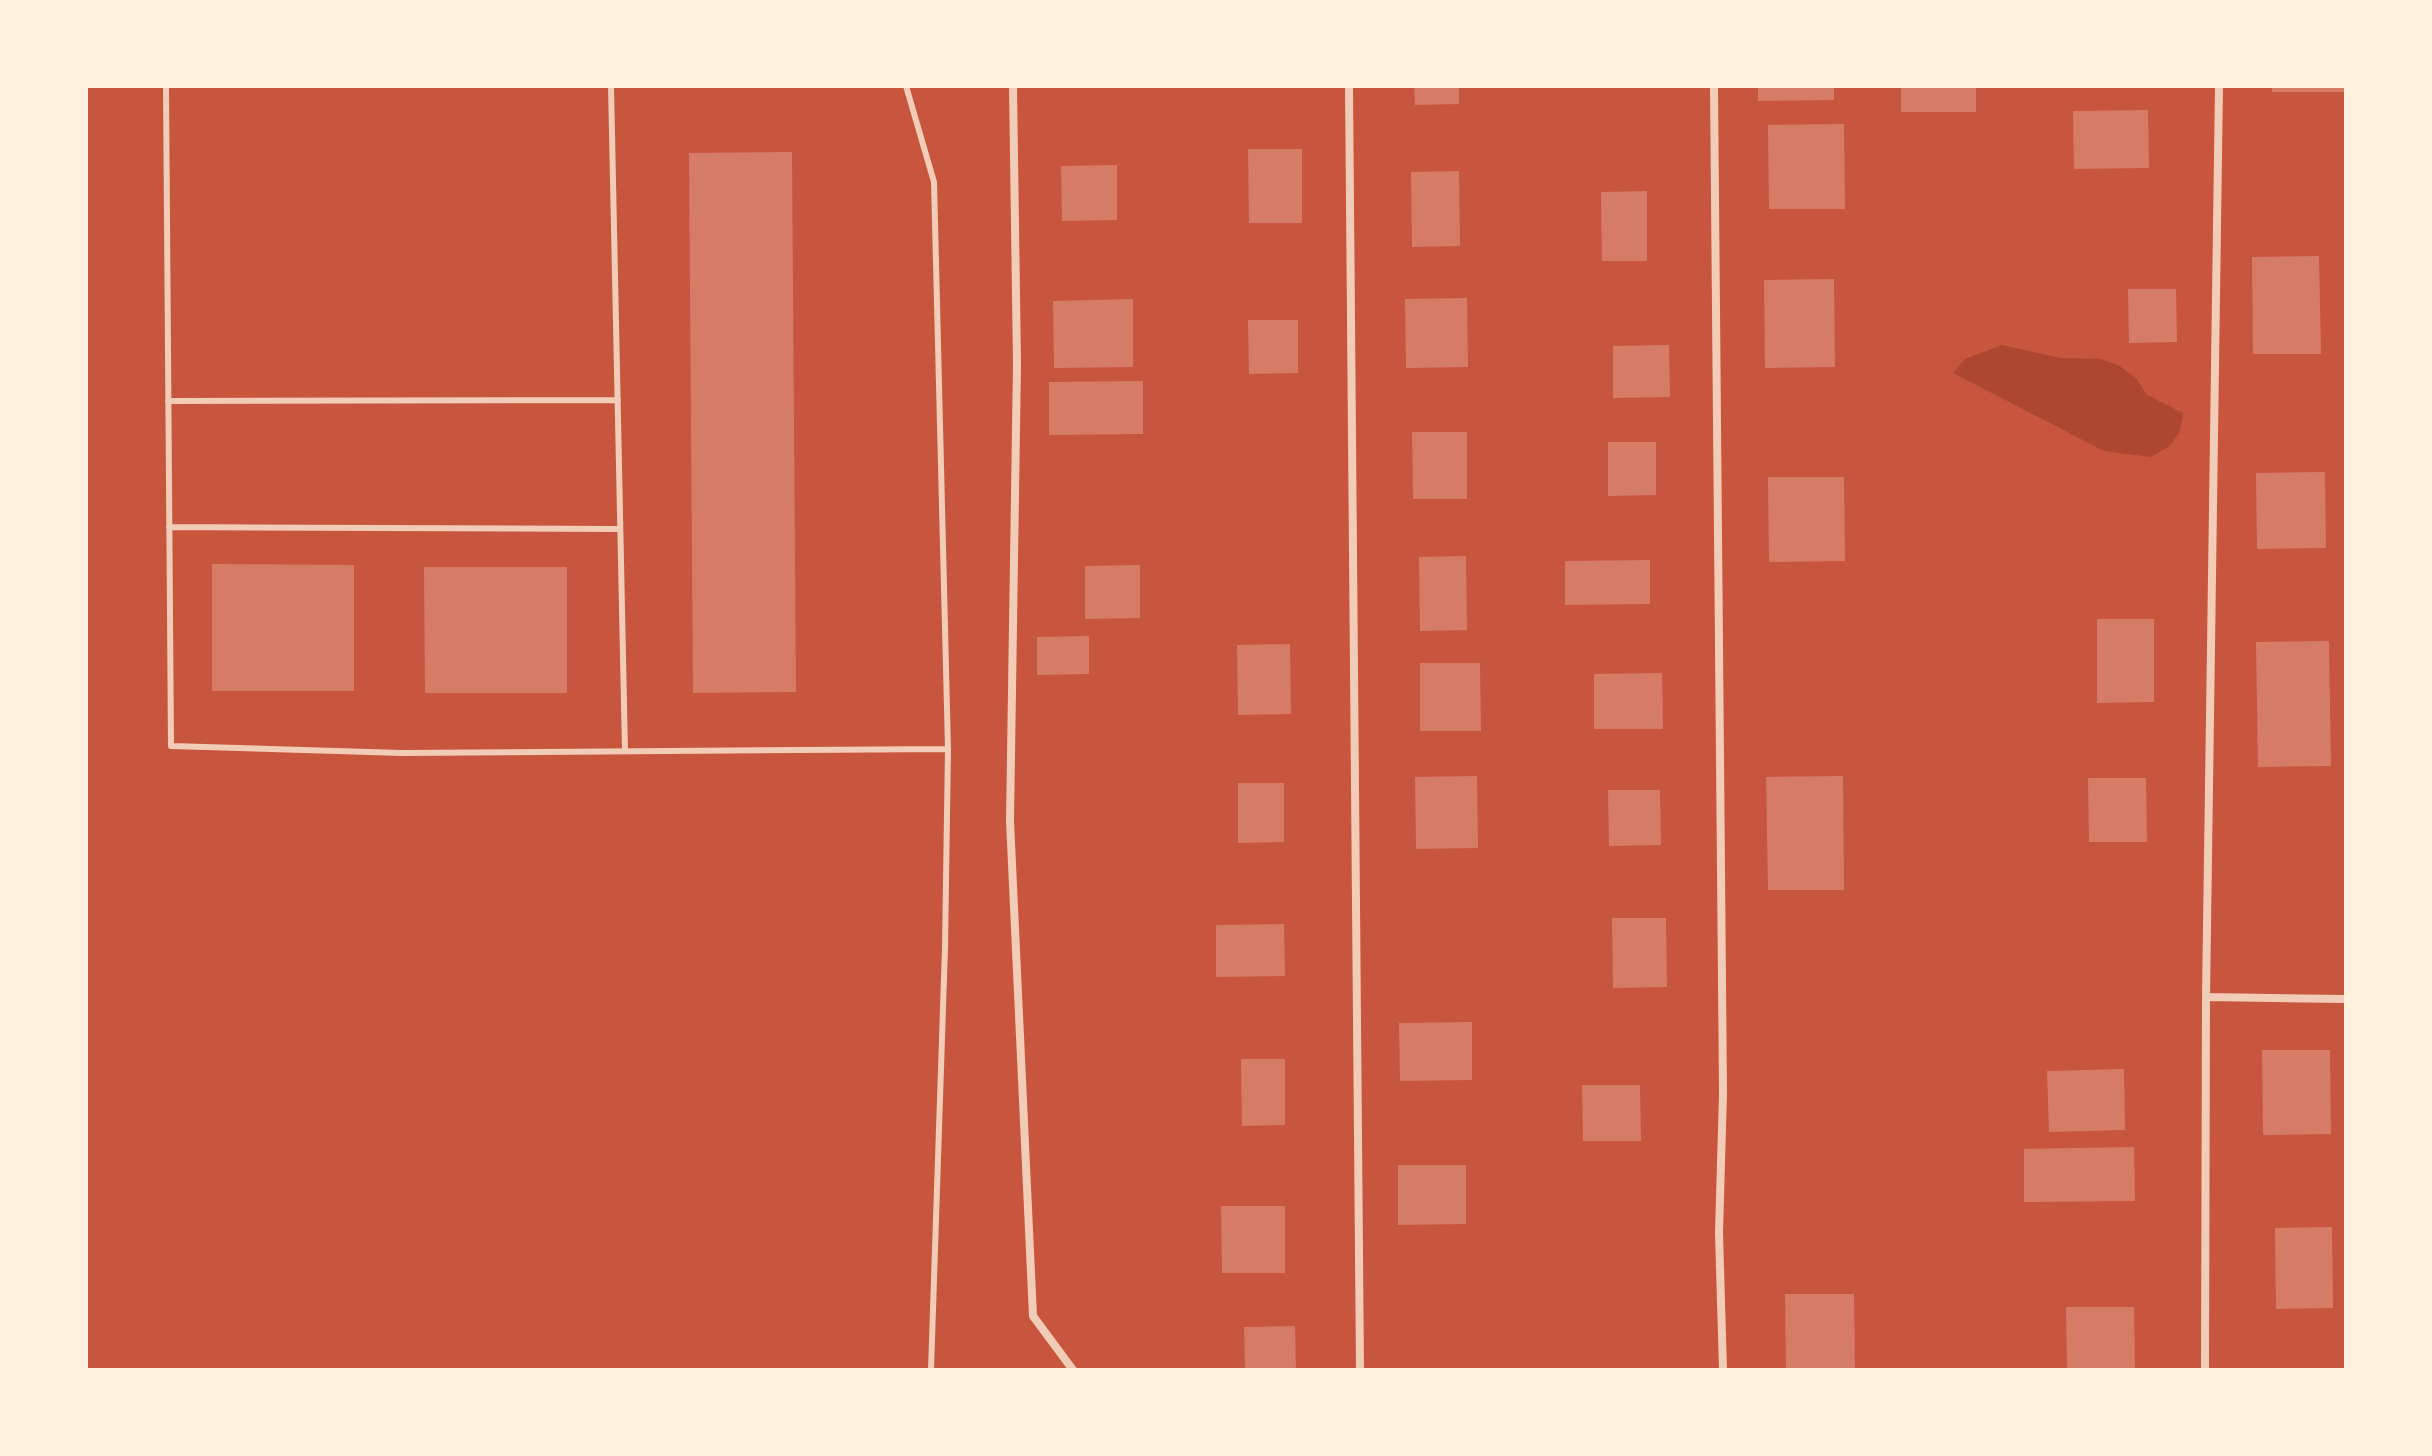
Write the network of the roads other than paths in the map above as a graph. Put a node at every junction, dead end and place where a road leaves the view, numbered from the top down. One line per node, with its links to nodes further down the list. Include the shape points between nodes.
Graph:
1 (166, 86): 9 (lane)
2 (611, 86): 8 (lane)
3 (906, 86): 12 (lane, via 934,182)
4 (1013, 86): 17 (street, via 1017,364 1010,821 1033,1316)
5 (1349, 86): 18 (street)
6 (1714, 86): 19 (street)
7 (2219, 86): 14 (street)
8 (618, 400): 9 (lane); 11 (lane)
9 (168, 401): 10 (lane)
10 (169, 527): 11 (lane); 13 (lane, via 171,746 402,753)
11 (620, 529): 13 (lane)
12 (948, 749): 13 (lane); 16 (lane)
13 (625, 751)
14 (2206, 997): 15 (street); 20 (street)
15 (2346, 999)
16 (931, 1370)
17 (1073, 1370)
18 (1360, 1370)
19 (1723, 1370)
20 (2205, 1370)

